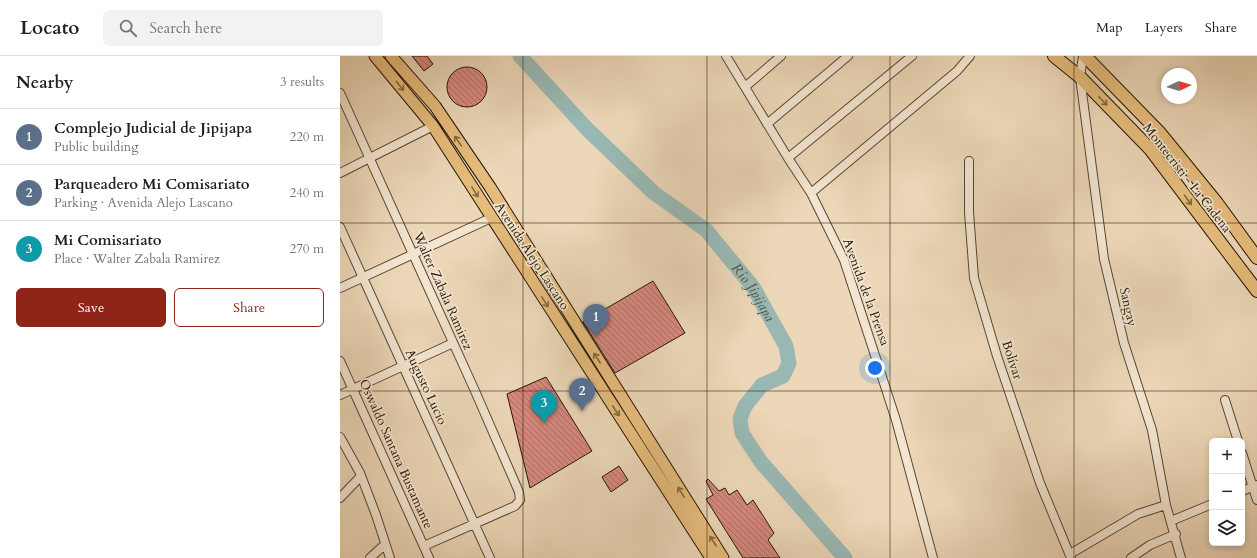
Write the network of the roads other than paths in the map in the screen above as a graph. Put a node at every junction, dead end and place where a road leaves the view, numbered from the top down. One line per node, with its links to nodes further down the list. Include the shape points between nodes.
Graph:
1 (375, 56): 14 (main road, Avenida Alejo Lascano, one-way to 14)
2 (391, 56): 54 (main road, Avenida Alejo Lascano, one-way to 2, via 490,187 435,106)
3 (726, 56): 11 (street, Avenida de la Prensa)
4 (781, 56): 11 (street)
5 (848, 56): 13 (street)
6 (912, 56): 15 (street)
7 (970, 56): 19 (street, via 958,70)
8 (1054, 56): 10 (highway, Montecristi - La Cadena)
9 (1084, 56): 10 (street, Sangay); 23 (highway, Montecristi - La Cadena, via 1160,133)
10 (1080, 77): 26 (highway, Montecristi - La Cadena, one-way to 26, via 1150,149); 41 (street, Sangay, via 1104,259 1124,343 1152,430)
11 (745, 86): 13 (street, Avenida de la Prensa)
12 (340, 93): 16 (street, Walter Zabala Ramirez)
13 (768, 124): 15 (street, Avenida de la Prensa)
14 (433, 126): 16 (street); 20 (main road, Avenida Alejo Lascano, one-way to 20)
15 (788, 158): 19 (street, Avenida de la Prensa)
16 (370, 159): 18 (street); 22 (street, Walter Zabala Ramirez)
17 (969, 161): 48 (street, Bolívar, via 974,278 997,356 1040,483)
18 (340, 173)
19 (811, 193): 55 (street, Avenida de la Prensa, via 844,260 896,420)
20 (491, 218): 22 (street); 53 (main road, Avenida Alejo Lascano, one-way to 53)
21 (340, 227): 24 (street, Augusto Lucio)
22 (413, 254): 24 (street); 27 (street, Walter Zabala Ramirez)
23 (1257, 258)
24 (363, 278): 25 (street); 29 (street, Augusto Lucio)
25 (340, 288)
26 (1257, 291)
27 (453, 343): 29 (street); 44 (street, Walter Zabala Ramirez, via 516,485 520,500 515,506)
28 (340, 361): 30 (street, Oswaldo Santana Bustamante)
29 (403, 366): 30 (street); 44 (street, Augusto Lucio)
30 (352, 388): 31 (street); 47 (street, Oswaldo Santana Bustamante)
31 (340, 395)
32 (1225, 400): 34 (street)
33 (340, 437): 36 (street)
34 (1237, 438)
35 (1245, 460): 37 (street)
36 (361, 476): 39 (street); 46 (street)
37 (1255, 486): 38 (street); 40 (street)
38 (1245, 490)
39 (340, 498)
40 (1257, 500)
41 (1166, 505): 43 (street, Sangay); 48 (street, via 1138,514)
42 (1209, 505): 43 (street)
43 (1171, 522): 45 (street, Sangay)
44 (476, 525): 47 (street); 52 (street, Augusto Lucio)
45 (1176, 534): 56 (street, via 1150,545); 57 (street, Sangay)
46 (386, 546): 49 (street); 50 (street)
47 (424, 546): 51 (street, Oswaldo Santana Bustamante)
48 (1071, 556)
49 (370, 558)
50 (390, 558)
51 (429, 558)
52 (490, 558)
53 (711, 558)
54 (723, 558)
55 (933, 558)
56 (1131, 558)
57 (1181, 558)

